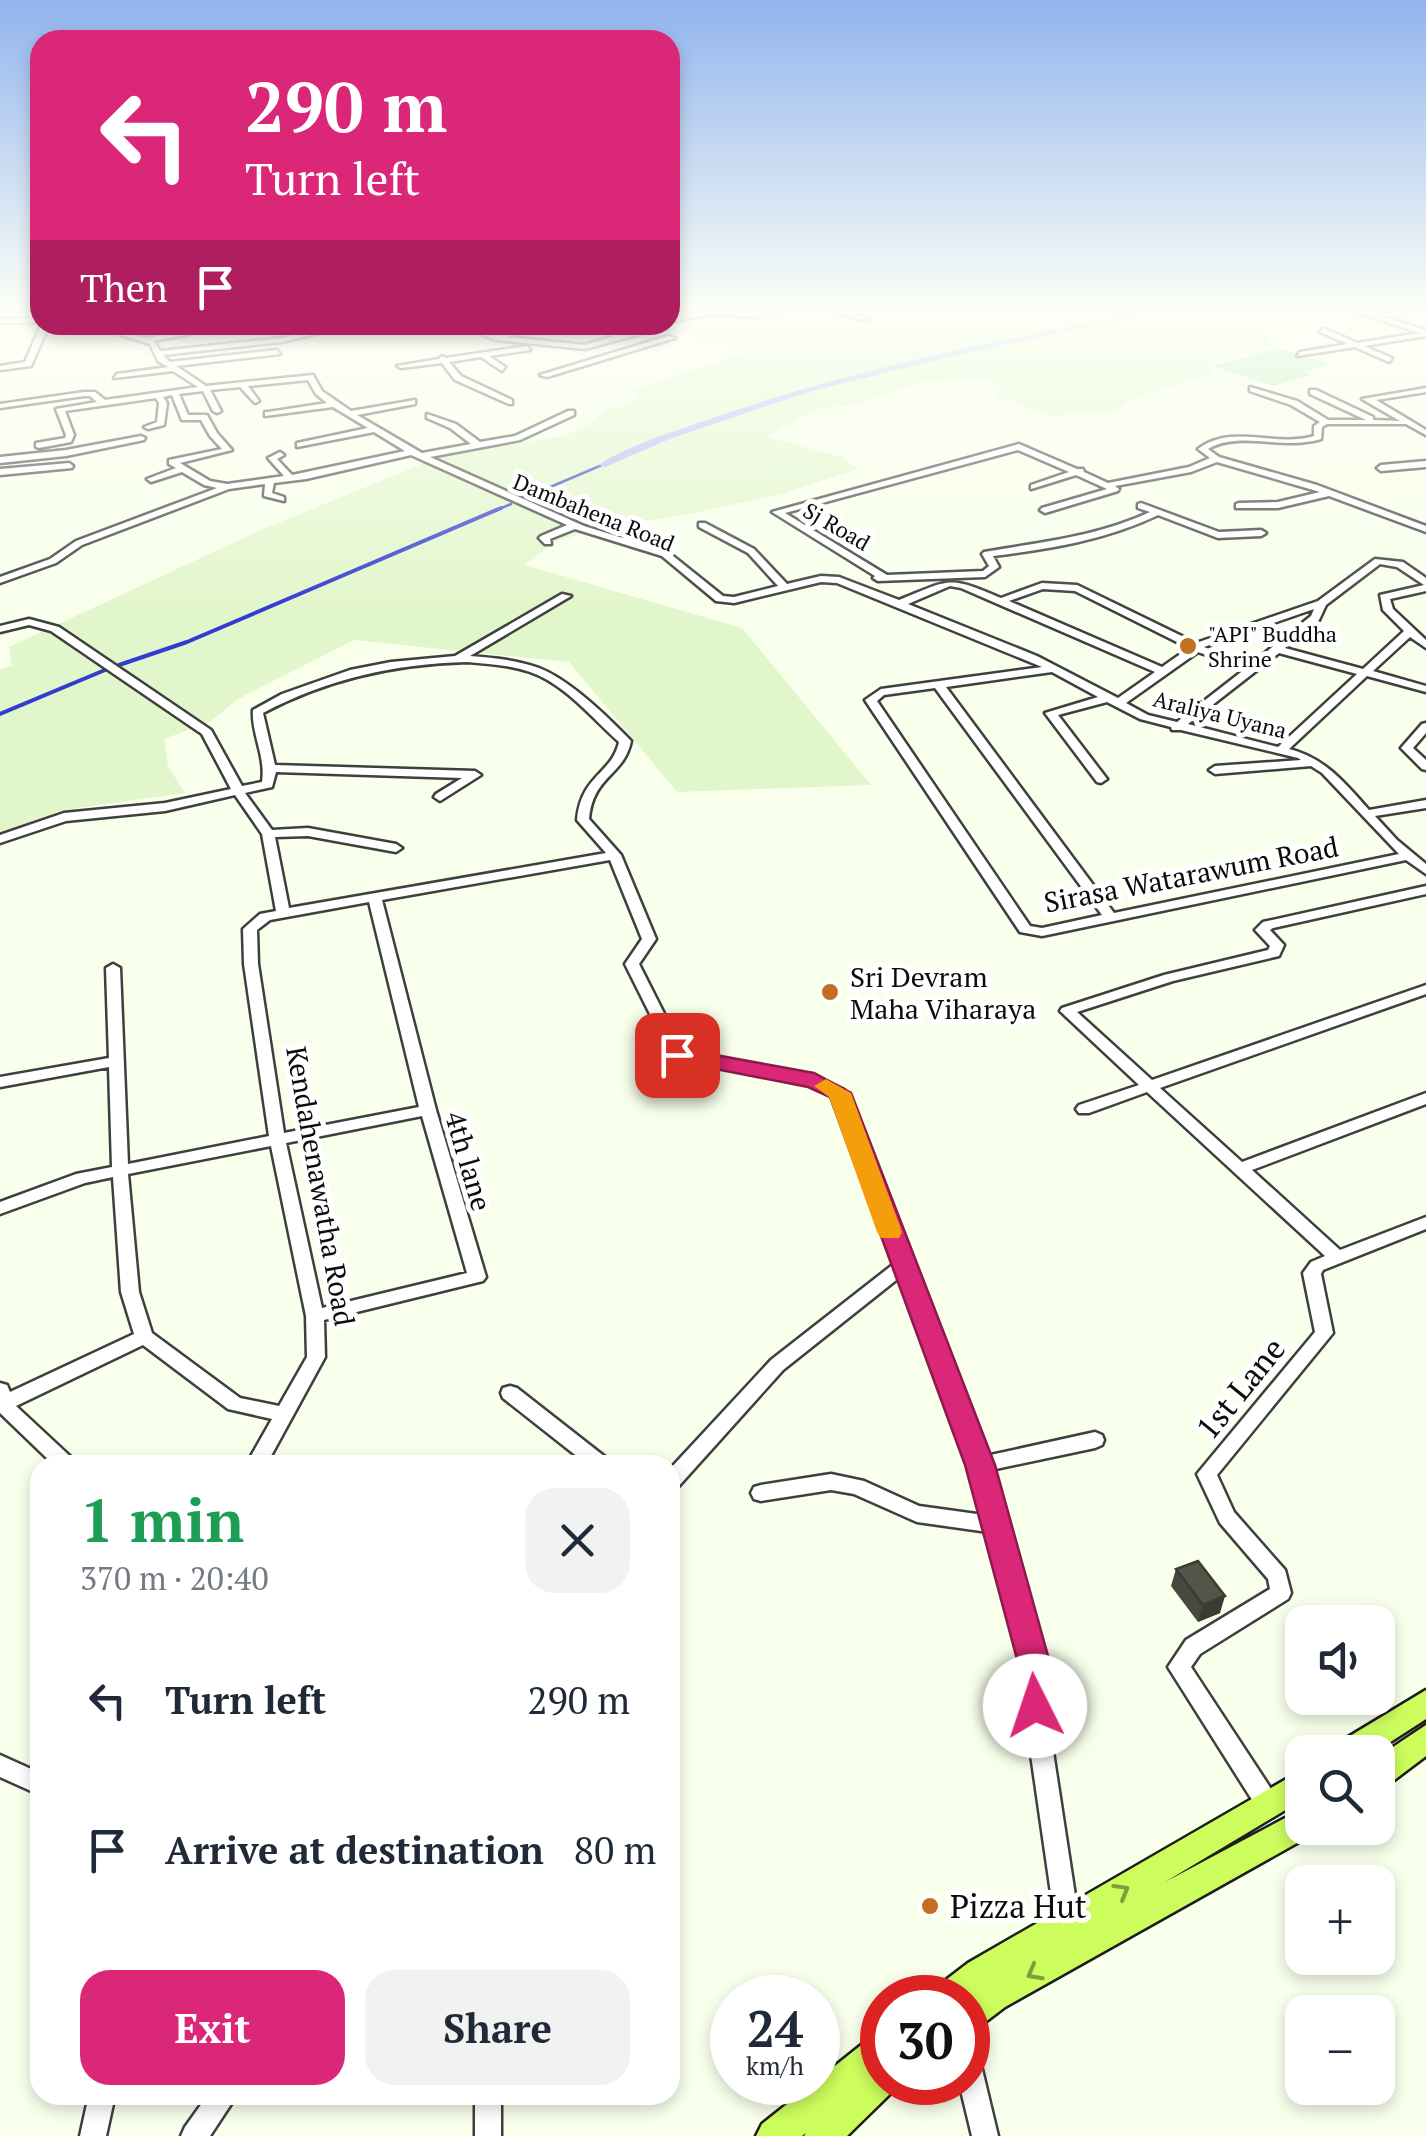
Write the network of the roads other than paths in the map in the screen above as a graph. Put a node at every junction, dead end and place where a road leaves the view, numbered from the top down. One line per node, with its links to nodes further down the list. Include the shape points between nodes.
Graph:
1 (67, 410): 21 (street, via 60,411 68,440)
2 (163, 410): 17 (street, via 161,423)
3 (181, 410): 31 (street, via 184,418 204,416 228,450 173,459)
4 (297, 410): 11 (street)
5 (342, 410): 12 (street, Dambahena Road)
6 (371, 410): 12 (street)
7 (1304, 410): 15 (street)
8 (1350, 410): 14 (street)
9 (1393, 410): 16 (street)
10 (571, 413): 23 (street, via 529,434)
11 (268, 414)
12 (348, 414): 18 (street, Dambahena Road)
13 (430, 416): 23 (street)
14 (1374, 421): 15 (street); 16 (street)
15 (1326, 422): 27 (street, via 1318,426 1318,438 1302,443 1250,438 1206,445 1202,449)
16 (1402, 422): 19 (street)
17 (148, 427)
18 (372, 430): 22 (street); 24 (street, Dambahena Road)
19 (1426, 433)
20 (141, 438): 28 (street)
21 (39, 444)
22 (300, 444)
23 (478, 444): 26 (street)
24 (412, 452): 26 (street, Dambahena Road); 36 (street)
25 (280, 455): 36 (street, via 272,458)
26 (425, 455): 48 (street, Dambahena Road)
27 (1216, 459): 38 (street); 41 (street)
28 (0, 460)
29 (68, 466): 33 (street)
30 (1423, 466): 32 (street)
31 (182, 468): 35 (street); 40 (street)
32 (1382, 468)
33 (0, 472)
34 (1080, 472): 38 (street, Sj Road); 39 (street); 52 (street, Sj Road, via 1020,447 777,512)
35 (151, 478)
36 (291, 479): 37 (street)
37 (270, 482): 40 (street); 42 (street, via 267,494)
38 (1110, 484): 45 (street, via 1114,489)
39 (1034, 487)
40 (227, 488): 53 (street)
41 (1328, 493): 44 (street); 49 (street)
42 (280, 499)
43 (1140, 506): 46 (street)
44 (1238, 506)
45 (1045, 510)
46 (1158, 512): 50 (street, via 1218,536); 52 (street, Sj Road, via 1128,528 1066,544 987,554 994,567 985,574)
47 (702, 524): 56 (street, via 752,551)
48 (576, 525): 51 (street, via 544,538); 57 (street, Dambahena Road, via 665,554)
49 (1426, 529)
50 (1261, 533)
51 (548, 542)
52 (885, 578): 54 (street, Sj Road)
53 (0, 580)
54 (840, 580): 56 (street, Sj Road); 61 (street, Araliya Uyana)
55 (1426, 586): 60 (street, via 1400,564 1378,561); 63 (street, via 1384,597)
56 (784, 588): 57 (street, Sj Road, via 734,600)
57 (710, 591)
58 (566, 596): 67 (street)
59 (998, 602): 61 (street, via 949,583); 65 (street, via 1042,586 1077,588); 70 (street)
60 (1322, 603): 65 (street); 66 (street, via 1315,618)
61 (899, 604): 69 (street, Araliya Uyana)
62 (0, 629): 83 (street, via 29,622 55,629 207,732)
63 (1410, 631): 64 (street); 71 (street)
64 (1426, 644)
65 (1195, 648): 68 (street); 70 (street)
66 (1277, 649): 68 (street); 71 (street)
67 (458, 658): 80 (street, via 316,683 277,700 257,712); 90 (street, via 544,675 626,740 620,758 583,800 583,820)
68 (1253, 668): 76 (street)
69 (1052, 669): 72 (street, Sirasa Watarawum Road); 74 (street, Araliya Uyana)
70 (1163, 671): 74 (street)
71 (1365, 676): 73 (street); 77 (street)
72 (938, 684): 96 (street); 96 (street, Sirasa Watarawum Road, via 881,692 871,700 1024,929 1042,932)
73 (1426, 690)
74 (1112, 701): 76 (street, Araliya Uyana); 82 (street, via 1051,712)
75 (1426, 726): 79 (street, via 1407,748)
76 (1176, 728): 77 (street, Araliya Uyana)
77 (1282, 748): 78 (street, Araliya Uyana)
78 (1314, 763): 81 (street); 86 (street, Araliya Uyana)
79 (1426, 766)
80 (273, 768): 83 (street, via 268,784); 84 (street, via 475,776)
81 (1216, 770)
82 (1101, 779)
83 (239, 792): 87 (street); 88 (street, via 64,817)
84 (440, 797)
85 (1426, 804): 86 (street)
86 (1366, 814): 91 (street, Araliya Uyana)
87 (268, 834): 89 (street, via 308,832); 95 (street)
88 (0, 839)
89 (396, 848)
90 (615, 855): 94 (street); 111 (street, via 650,939 632,964 677,1055 814,1080 840,1093)
91 (1409, 856): 92 (street, Araliya Uyana); 96 (street, Sirasa Watarawum Road)
92 (1426, 870)
93 (1426, 890): 101 (street, via 1268,925 1262,930 1277,946 1274,953 1067,1011)
94 (374, 898): 95 (street); 104 (street, 4th lane)
95 (283, 914): 105 (street, Kendahenawatha Road, via 250,928)
96 (1111, 918)
97 (113, 968): 99 (street)
98 (1426, 989): 101 (street)
99 (118, 1061): 100 (street); 107 (street)
100 (0, 1082)
101 (1149, 1087): 103 (street); 106 (street)
102 (1426, 1098): 106 (street)
103 (1084, 1109)
104 (428, 1110): 105 (street); 112 (street, 4th lane, via 477,1277)
105 (277, 1139): 107 (street); 112 (street, Kendahenawatha Road)
106 (1238, 1169): 110 (street)
107 (120, 1170): 108 (street); 113 (street, via 130,1292)
108 (0, 1208)
109 (1426, 1223): 110 (street)
110 (1339, 1259): 132 (street, 1st Lane, via 1312,1273 1324,1333 1207,1474 1227,1516 1278,1576 1281,1593 1193,1647 1178,1667)
111 (902, 1266): 121 (street); 122 (street, via 777,1365)
112 (315, 1316): 116 (street, Kendahenawatha Road, via 316,1356)
113 (144, 1337): 115 (street); 116 (street, via 235,1404)
114 (510, 1393): 120 (street)
115 (1, 1400): 118 (street)
116 (283, 1414): 119 (street, Kendahenawatha Road)
117 (1095, 1440): 121 (street)
118 (57, 1455)
119 (261, 1455)
120 (589, 1455)
121 (980, 1465): 124 (street)
122 (680, 1471)
123 (761, 1493): 124 (street, via 832,1482 917,1514)
124 (994, 1525): 134 (street, via 1037,1674 1035,1706)
125 (1426, 1702): 126 (main road)
126 (1376, 1735)
127 (1426, 1739): 128 (main road)
128 (1395, 1762)
129 (0, 1766): 130 (street)
130 (30, 1780)
131 (1285, 1795): 132 (main road)
132 (1268, 1806): 134 (main road, one-way to 132)
133 (1285, 1832): 134 (main road)
134 (1070, 1937): 135 (main road); 136 (main road, one-way to 136)
135 (979, 1975)
136 (990, 1998)
137 (860, 2068): 146 (main road)
138 (860, 2099): 147 (main road)
139 (100, 2105): 143 (street)
140 (217, 2105): 144 (street)
141 (488, 2105): 145 (street)
142 (978, 2105): 148 (street)
143 (94, 2136)
144 (194, 2136)
145 (488, 2136)
146 (774, 2136)
147 (822, 2136)
148 (985, 2136)

